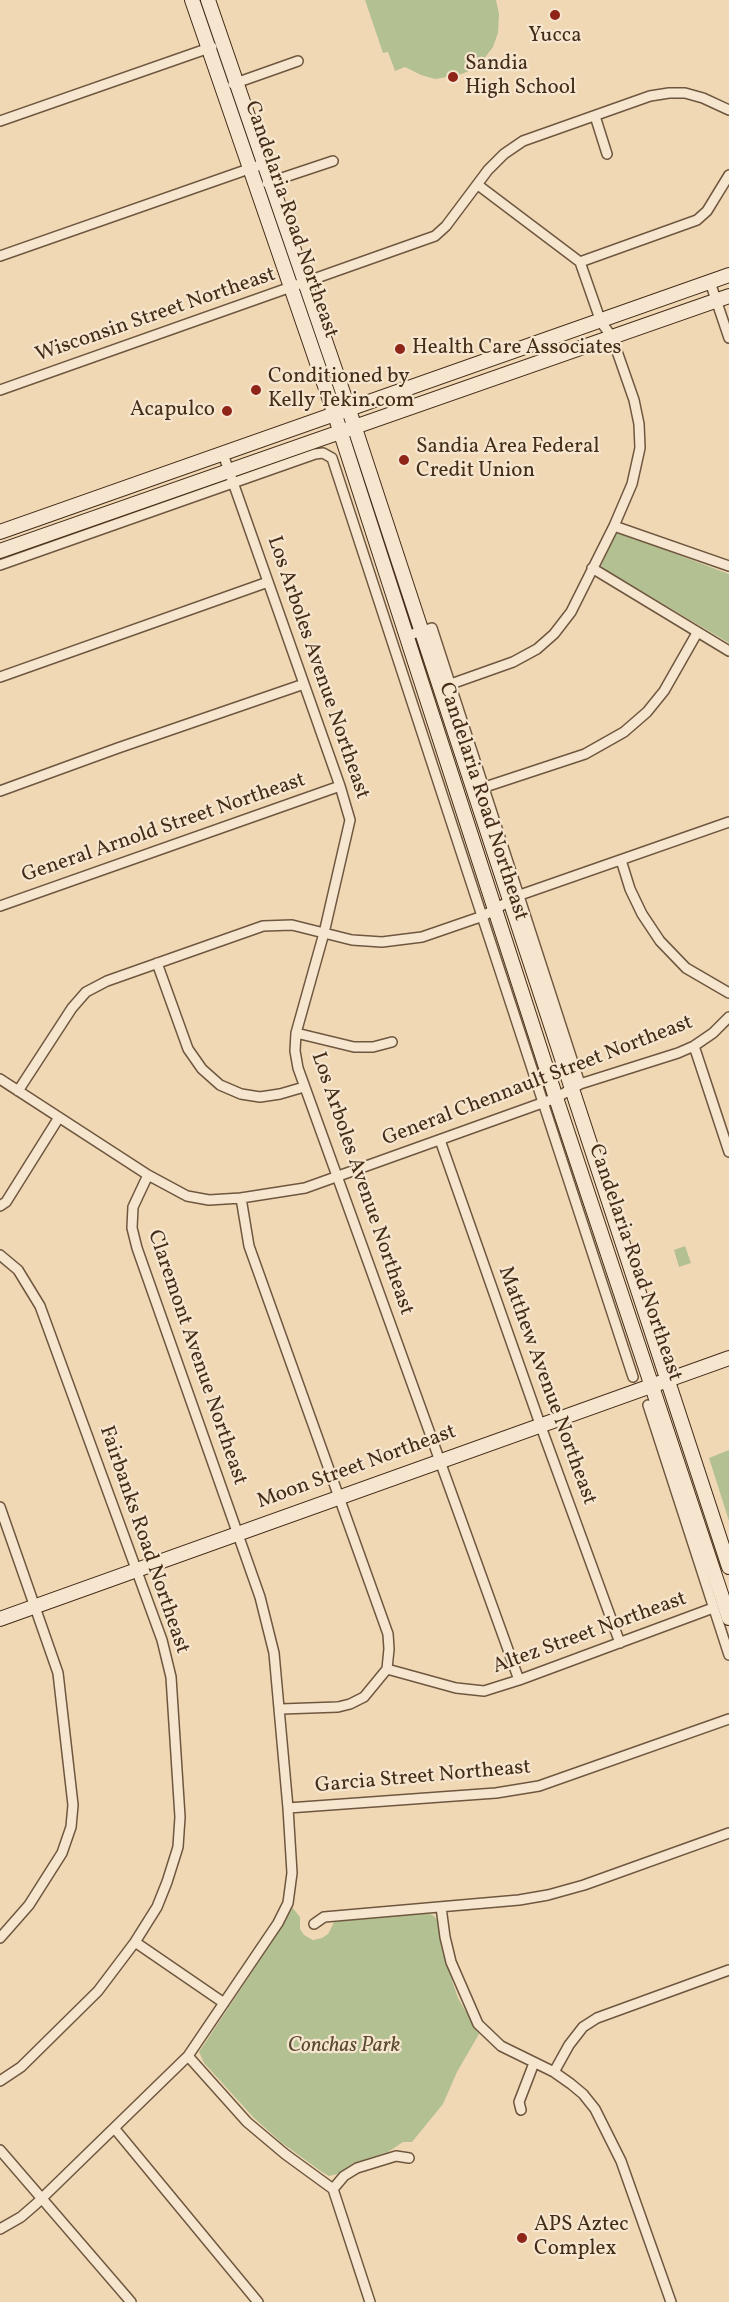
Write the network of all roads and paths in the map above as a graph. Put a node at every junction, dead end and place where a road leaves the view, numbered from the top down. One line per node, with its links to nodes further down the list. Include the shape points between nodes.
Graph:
1 (192, 0): 4 (main road, Candelaria Road Northeast)
2 (208, 0): 3 (main road, Candelaria Road Northeast)
3 (223, 44): 4 (street); 6 (main road, Candelaria Road Northeast)
4 (208, 48): 7 (main road, Candelaria Road Northeast); 10 (street)
5 (298, 61): 6 (street)
6 (236, 83): 7 (street); 13 (main road, Candelaria Road Northeast)
7 (222, 87): 13 (main road, Candelaria Road Northeast)
8 (729, 110): 9 (street, Wisconsin Street Northeast, via 703,98 669,93)
9 (595, 116): 11 (street); 16 (street, Wisconsin Street Northeast, via 523,141 488,170)
10 (0, 121)
11 (608, 154)
12 (333, 161): 15 (street)
13 (257, 166): 15 (main road, Candelaria Road Northeast); 17 (street)
14 (729, 175): 18 (street, via 697,220)
15 (263, 185): 21 (main road, Candelaria Road Northeast)
16 (478, 185): 18 (street); 21 (street, Wisconsin Street Northeast, via 435,236)
17 (0, 256)
18 (580, 262): 23 (street)
19 (729, 275): 20 (main road)
20 (710, 282): 22 (street); 23 (main road)
21 (297, 285): 26 (street, Wisconsin Street Northeast); 27 (main road, Candelaria Road Northeast); 28 (main road, Candelaria Road Northeast)
22 (723, 299): 24 (main road); 25 (street)
23 (601, 322): 24 (street); 27 (main road)
24 (612, 337): 29 (main road); 33 (street, via 634,400 640,448 632,484)
25 (729, 338)
26 (0, 390)
27 (349, 410): 28 (main road); 29 (main road, Candelaria Road Northeast)
28 (335, 415): 30 (main road, Candelaria Road Northeast); 31 (main road)
29 (355, 428): 30 (main road); 40 (main road, Candelaria Road Northeast)
30 (340, 433): 32 (main road); 42 (main road, Candelaria Road Northeast)
31 (223, 454): 32 (street, Los Arboles Avenue Northeast); 34 (main road)
32 (230, 477): 35 (main road); 36 (street); 39 (street, Los Arboles Avenue Northeast); 54 (street, via 315,454 333,458)
33 (614, 526): 37 (street); 38 (street)
34 (0, 532)
35 (0, 551)
36 (0, 565)
37 (729, 566)
38 (592, 568): 41 (street); 46 (street, via 571,612 537,649)
39 (268, 582): 44 (street); 45 (street, Los Arboles Avenue Northeast)
40 (421, 631): 42 (street); 46 (street, via 432,628); 52 (main road, Candelaria Road Northeast)
41 (697, 633): 43 (street); 48 (street, via 664,691 624,732 585,754)
42 (406, 636): 54 (main road, Candelaria Road Northeast)
43 (729, 651)
44 (0, 677)
45 (304, 684): 47 (street, Los Arboles Avenue Northeast); 49 (street)
46 (451, 684): 48 (street)
47 (340, 786): 53 (street, General Arnold Street Northeast); 55 (street, Los Arboles Avenue Northeast, via 348,809 349,830)
48 (485, 787): 52 (street)
49 (0, 791)
50 (729, 822): 51 (street)
51 (621, 860): 52 (street); 57 (street, via 634,898 660,941 686,968)
52 (515, 898): 54 (street); 63 (main road, Candelaria Road Northeast)
53 (0, 906)
54 (489, 912): 55 (street, via 403,941 352,940); 66 (main road, Candelaria Road Northeast)
55 (324, 933): 56 (street, via 292,926 263,926); 59 (street, Los Arboles Avenue Northeast)
56 (157, 963): 64 (street, via 188,1048 202,1070 220,1085 241,1094 280,1094); 65 (street, via 86,992)
57 (729, 993)
58 (729, 1017): 61 (street, General Chennault Street Northeast)
59 (296, 1033): 60 (street, via 354,1047); 64 (street, Los Arboles Avenue Northeast, via 295,1051)
60 (392, 1042)
61 (694, 1046): 63 (street, General Chennault Street Northeast); 69 (street)
62 (0, 1079): 65 (street)
63 (575, 1086): 66 (street, General Chennault Street Northeast); 77 (main road, Candelaria Road Northeast)
64 (304, 1087): 71 (street, Los Arboles Avenue Northeast)
65 (18, 1091): 67 (street)
66 (549, 1100): 68 (street, General Chennault Street Northeast); 76 (street); 78 (main road, Candelaria Road Northeast)
67 (58, 1119): 70 (street); 73 (street)
68 (440, 1140): 71 (street, General Chennault Street Northeast); 80 (street, Matthew Avenue Northeast)
69 (729, 1152)
70 (148, 1175): 72 (street, General Chennault Street Northeast, via 188,1196 208,1200); 84 (street, Claremont Avenue Northeast, via 133,1207 136,1248)
71 (336, 1178): 72 (street, General Chennault Street Northeast, via 305,1188); 81 (street, Los Arboles Avenue Northeast)
72 (241, 1198): 82 (street, via 249,1246)
73 (0, 1206)
74 (0, 1255): 86 (street, Fairbanks Road Northeast, via 29,1284 40,1306)
75 (729, 1358): 77 (main road, Moon Street Northeast)
76 (633, 1377)
77 (668, 1379): 78 (main road, Moon Street Northeast); 85 (main road, Candelaria Road Northeast)
78 (653, 1384): 80 (main road, Moon Street Northeast); 89 (main road, Candelaria Road Northeast)
79 (648, 1405): 88 (street)
80 (540, 1424): 81 (main road, Moon Street Northeast); 91 (street, Matthew Avenue Northeast)
81 (440, 1461): 82 (main road, Moon Street Northeast); 94 (street, Los Arboles Avenue Northeast)
82 (338, 1497): 84 (main road, Moon Street Northeast); 93 (street, via 388,1634)
83 (0, 1508): 87 (street)
84 (237, 1533): 86 (main road, Moon Street Northeast); 95 (street, Claremont Avenue Northeast, via 260,1597 274,1653)
85 (729, 1568)
86 (136, 1570): 87 (main road, Moon Street Northeast); 102 (street, Fairbanks Road Northeast, via 171,1677 180,1817 178,1847 167,1882)
87 (35, 1606): 90 (main road, Moon Street Northeast); 101 (street, via 63,1699 73,1805 71,1827 62,1853 29,1905)
88 (713, 1608): 91 (street, Altez Street Northeast); 92 (street)
89 (729, 1618)
90 (0, 1619)
91 (620, 1643): 94 (street, Altez Street Northeast)
92 (729, 1655)
93 (387, 1669): 94 (street, Altez Street Northeast, via 456,1689 484,1691); 95 (street, via 364,1697 350,1704)
94 (519, 1680)
95 (281, 1709): 97 (street, Claremont Avenue Northeast)
96 (729, 1719): 97 (street, Garcia Street Northeast, via 539,1786 496,1793)
97 (288, 1808): 104 (street, Claremont Avenue Northeast, via 292,1873 288,1903 279,1923)
98 (729, 1833): 99 (street, via 548,1895)
99 (441, 1907): 100 (street, via 324,1917); 106 (street, via 451,1962 478,2024 501,2046)
100 (314, 1924)
101 (0, 1938)
102 (135, 1942): 104 (street); 108 (street, Fairbanks Road Northeast, via 98,1991 21,2067)
103 (729, 1970): 107 (street, via 597,2018 583,2027)
104 (224, 2003): 105 (street, Claremont Avenue Northeast)
105 (188, 2056): 110 (street, Claremont Avenue Northeast); 113 (street, via 246,2122)
106 (534, 2063): 107 (street); 109 (street, via 519,2102)
107 (554, 2072): 119 (street, via 583,2094 605,2126)
108 (0, 2081)
109 (520, 2110)
110 (115, 2129): 114 (street, Claremont Avenue Northeast); 117 (street)
111 (0, 2150): 114 (street)
112 (409, 2158): 113 (street, via 396,2156 357,2168)
113 (333, 2189): 118 (street)
114 (42, 2198): 115 (street, Claremont Avenue Northeast); 116 (street)
115 (0, 2229)
116 (131, 2302)
117 (258, 2302)
118 (370, 2302)
119 (671, 2302)

